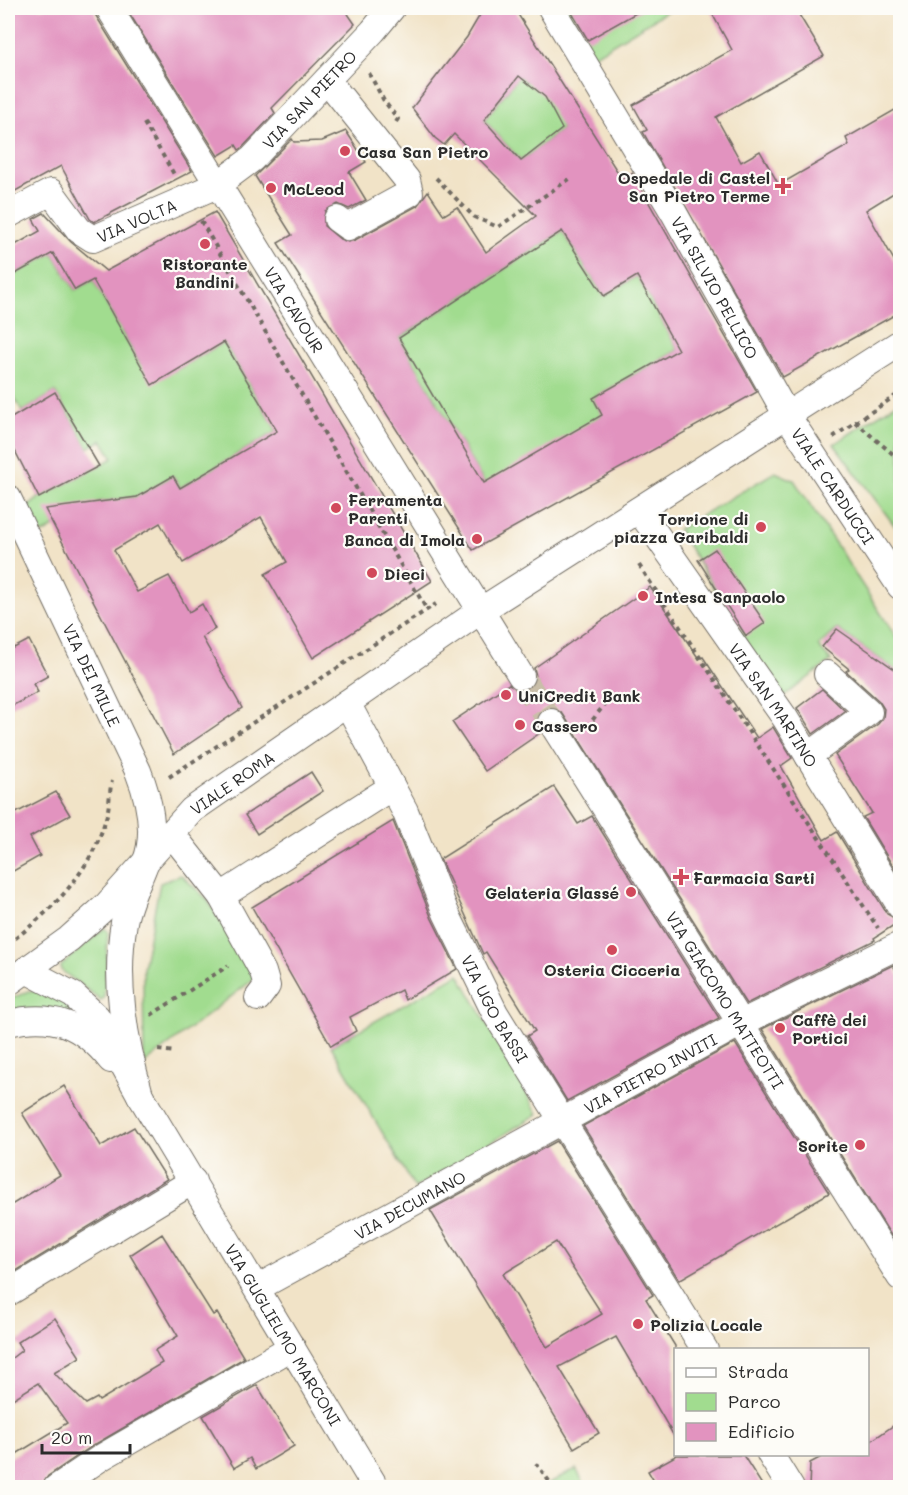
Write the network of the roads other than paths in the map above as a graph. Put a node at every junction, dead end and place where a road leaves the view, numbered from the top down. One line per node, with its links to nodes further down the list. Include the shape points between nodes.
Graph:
1 (109, 8): 5 (street, VIA CAVOUR)
2 (392, 8): 4 (street, VIA SAN PIETRO)
3 (551, 8): 9 (street, VIA SILVIO PELLICO, via 674,213)
4 (327, 80): 5 (street, VIA SAN PIETRO, via 252,159); 7 (street, via 407,180 410,193 348,227)
5 (217, 185): 6 (street, VIA VOLTA, via 93,239 79,230 51,192); 13 (street, VIA CAVOUR)
6 (8, 215)
7 (337, 219)
8 (900, 343): 9 (street, VIALE ROMA)
9 (786, 414): 11 (street, VIALE ROMA); 12 (street, VIALE CARDUCCI)
10 (8, 498): 21 (street, VIA DEI MILLE, via 136,766 149,801)
11 (639, 510): 13 (street, VIALE ROMA); 18 (street, VIA SAN MARTINO)
12 (900, 586)
13 (480, 611): 15 (street); 16 (street, VIALE ROMA)
14 (827, 674): 18 (street, via 869,712)
15 (521, 676)
16 (347, 703): 19 (street, VIA UGO BASSI); 20 (street, VIALE ROMA, via 192,810)
17 (551, 722): 28 (street, VIA GIACOMO MATTEOTTI)
18 (808, 756): 23 (street, VIA SAN MARTINO)
19 (392, 787): 22 (street); 30 (street, VIA UGO BASSI, via 446,913 495,1013)
20 (171, 833): 21 (street, VIALE ROMA); 22 (street)
21 (147, 858): 25 (street, VIALE ROMA, via 106,906 69,939); 29 (street, VIA GUGLIELMO MARCONI, via 124,920 121,948 121,1005)
22 (221, 896): 26 (street, via 263,972 267,986)
23 (900, 906)
24 (896, 947): 28 (street, VIA PIETRO INVITI)
25 (17, 976): 29 (street, VIA GUGLIELMO MARCONI, via 73,995 98,1017)
26 (258, 998)
27 (8, 1023): 29 (street, VIA GUGLIELMO MARCONI, via 31,1017 48,1018 81,1030 99,1045)
28 (741, 1023): 30 (street, VIA PIETRO INVITI); 32 (street, VIA GIACOMO MATTEOTTI)
29 (140, 1095): 31 (street, VIA GUGLIELMO MARCONI)
30 (561, 1120): 33 (street, VIA DECUMANO); 36 (street, VIA UGO BASSI)
31 (192, 1181): 33 (street, VIA GUGLIELMO MARCONI); 34 (street)
32 (900, 1277)
33 (257, 1288): 35 (street, VIA GUGLIELMO MARCONI)
34 (8, 1293)
35 (292, 1347): 39 (street); 40 (street, VIA GUGLIELMO MARCONI)
36 (704, 1348)
37 (771, 1456): 38 (street)
38 (788, 1483)
39 (56, 1488)
40 (376, 1488)

